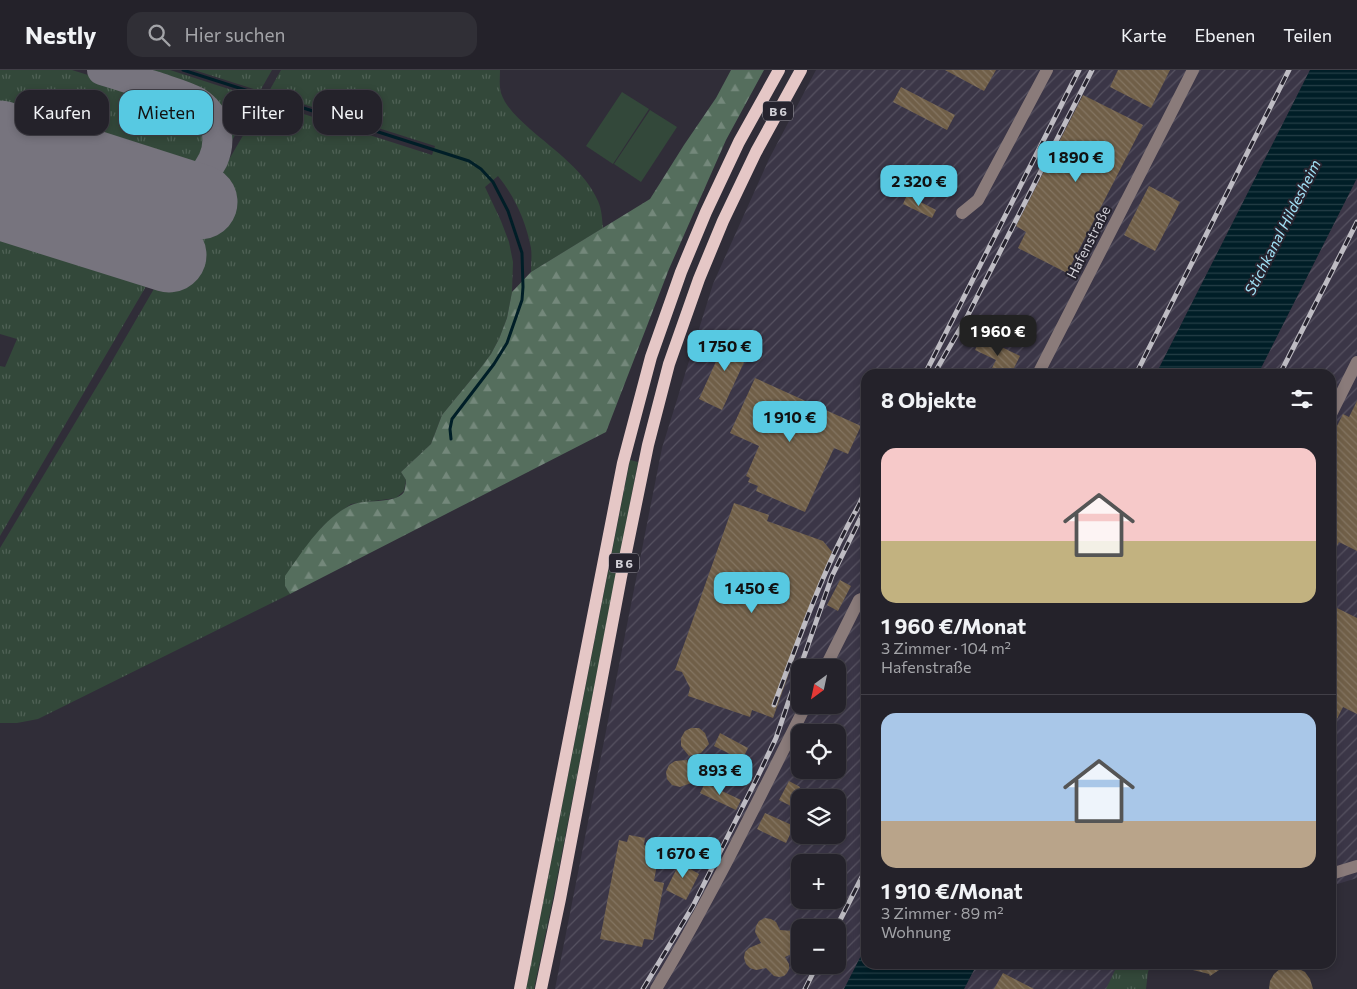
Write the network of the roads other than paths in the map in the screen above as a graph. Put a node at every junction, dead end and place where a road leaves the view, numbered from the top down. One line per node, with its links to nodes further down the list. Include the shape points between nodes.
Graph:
1 (779, 70): 14 (main road, B 6, via 706,212 680,272 651,357 623,463)
2 (801, 70): 15 (main road, B 6, via 723,221 669,364 640,482)
3 (1047, 70): 5 (street, via 978,200)
4 (1193, 70): 7 (street, Hafenstraße)
5 (962, 212)
6 (1357, 362): 8 (street)
7 (1041, 369)
8 (1336, 404)
9 (861, 599): 10 (street)
10 (830, 659)
11 (801, 714): 16 (street, via 722,872)
12 (1357, 866): 13 (street)
13 (1336, 872)
14 (520, 989)
15 (541, 989)
16 (656, 989)

